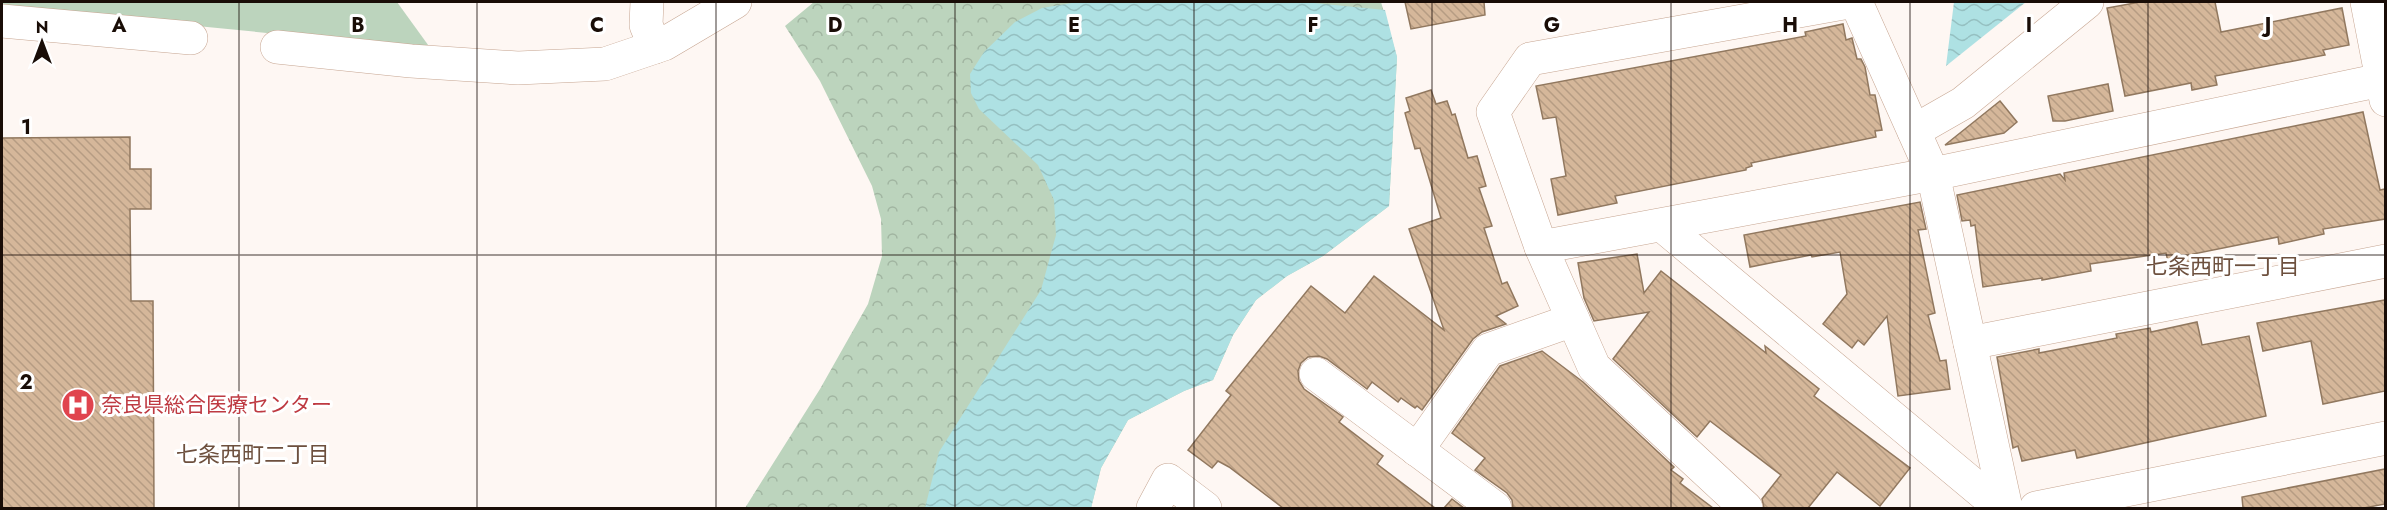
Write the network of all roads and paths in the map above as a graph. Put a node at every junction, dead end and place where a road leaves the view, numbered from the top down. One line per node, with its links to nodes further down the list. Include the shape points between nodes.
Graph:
1 (647, 2): 10 (street, via 646,25)
2 (729, 2): 10 (street)
3 (1849, 2): 15 (street, via 1530,60 1494,112)
4 (1856, 2): 12 (street)
5 (2087, 2): 12 (street, via 1963,103)
6 (2367, 2): 11 (street)
7 (2, 21): 8 (street)
8 (191, 38)
9 (277, 47): 10 (street, via 518,68 606,64)
10 (655, 47)
11 (2384, 90): 13 (street)
12 (1914, 131): 13 (street)
13 (1933, 174): 14 (street); 18 (street)
14 (1664, 226): 15 (street); 26 (street)
15 (1541, 247): 17 (street)
16 (2385, 261): 18 (street)
17 (1573, 320): 21 (street, via 1488,350); 25 (street, via 1594,367)
18 (1970, 343): 27 (street)
19 (1316, 374): 21 (street)
20 (2385, 438): 28 (street)
21 (1417, 450): 24 (street)
22 (1153, 508): 23 (street, via 1168,480)
23 (1205, 508)
24 (1495, 508)
25 (1746, 508)
26 (2001, 508)
27 (2006, 508)
28 (2036, 508)

